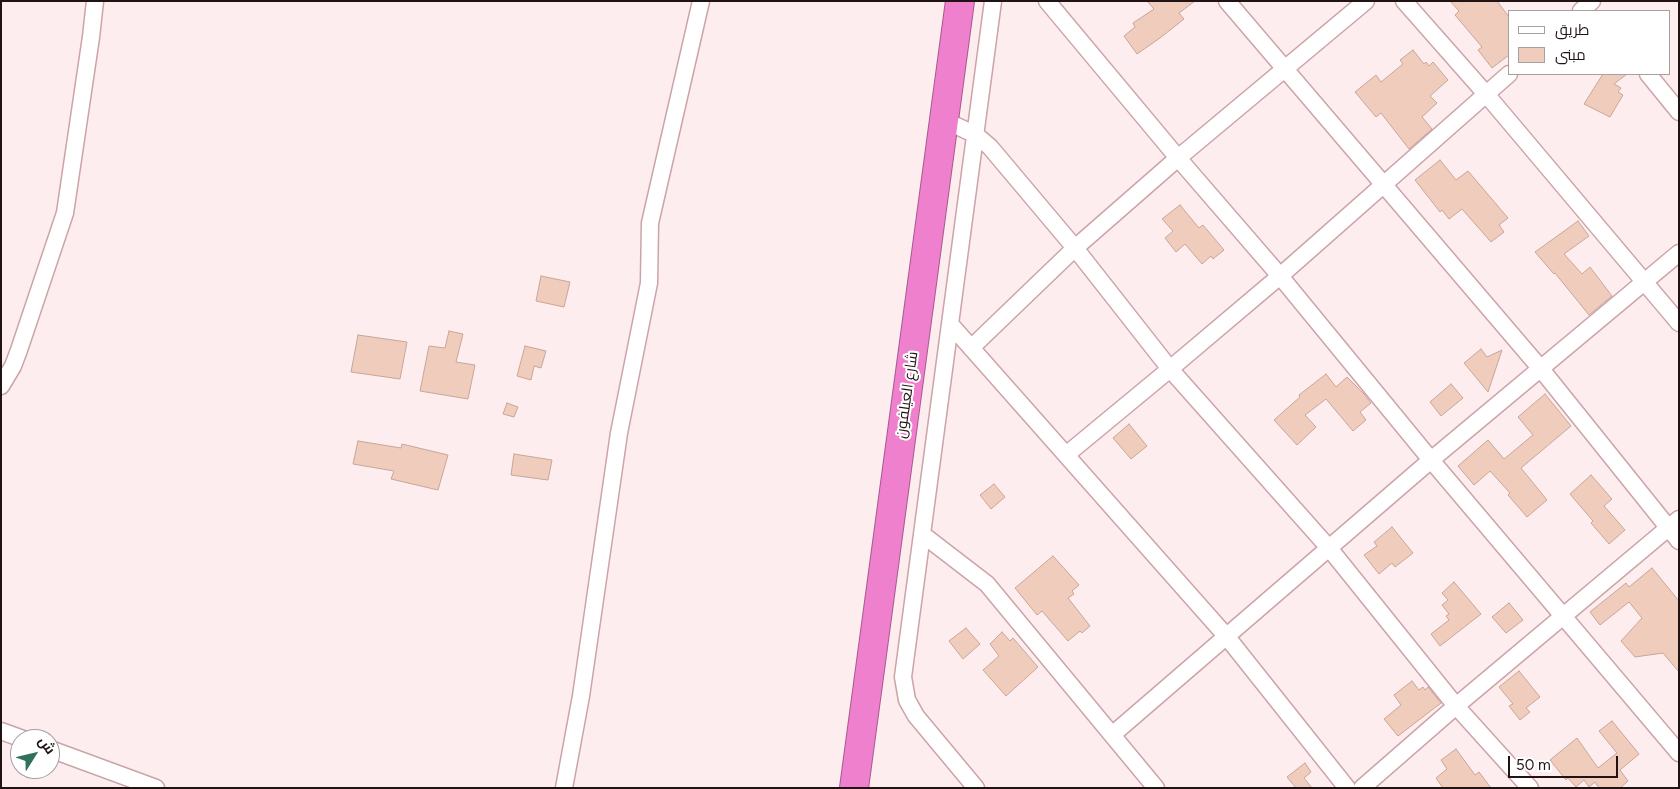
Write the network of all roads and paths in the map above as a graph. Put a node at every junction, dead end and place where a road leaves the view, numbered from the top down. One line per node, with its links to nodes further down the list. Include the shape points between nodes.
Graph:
1 (95, 1): 29 (street, via 65,213 20,350)
2 (700, 1): 42 (street, via 650,223 649,283 619,432 587,657)
3 (960, 1): 16 (highway, شارع العيلفون)
4 (994, 1): 17 (street)
5 (1047, 1): 18 (street)
6 (1227, 1): 11 (street)
7 (1366, 1): 11 (street)
8 (1404, 1): 14 (street)
9 (1593, 1): 10 (street)
10 (1582, 10)
11 (1285, 70): 18 (street); 19 (street)
12 (1508, 75): 14 (street)
13 (1649, 75): 15 (street)
14 (1486, 94): 19 (street); 23 (street)
15 (1679, 112)
16 (944, 120): 17 (street); 43 (highway, شارع العيلفون)
17 (976, 135): 20 (street, via 990,147); 25 (street)
18 (1178, 158): 20 (street); 22 (street)
19 (1384, 185): 22 (street); 28 (street)
20 (1075, 248): 26 (street); 27 (street)
21 (1679, 253): 23 (street)
22 (1280, 276): 27 (street); 31 (street)
23 (1644, 284): 24 (street); 28 (street)
24 (1679, 323)
25 (951, 325): 26 (street); 33 (street)
26 (971, 348): 30 (street)
27 (1170, 369): 30 (street); 34 (street)
28 (1541, 369): 31 (street); 32 (street)
29 (1, 386)
30 (1066, 454): 36 (street)
31 (1431, 460): 34 (street); 35 (street)
32 (1675, 530): 35 (street)
33 (922, 534): 38 (street, via 987,584); 44 (street, via 904,665 904,689 916,716)
34 (1329, 548): 36 (street); 37 (street)
35 (1563, 616): 37 (street); 40 (street)
36 (1227, 637): 38 (street); 46 (street)
37 (1456, 706): 47 (street); 48 (street)
38 (1112, 735): 45 (street)
39 (60, 753): 41 (street)
40 (1679, 753)
41 (156, 788)
42 (564, 788)
43 (854, 788)
44 (976, 788)
45 (1156, 788)
46 (1347, 788)
47 (1362, 788)
48 (1530, 788)

